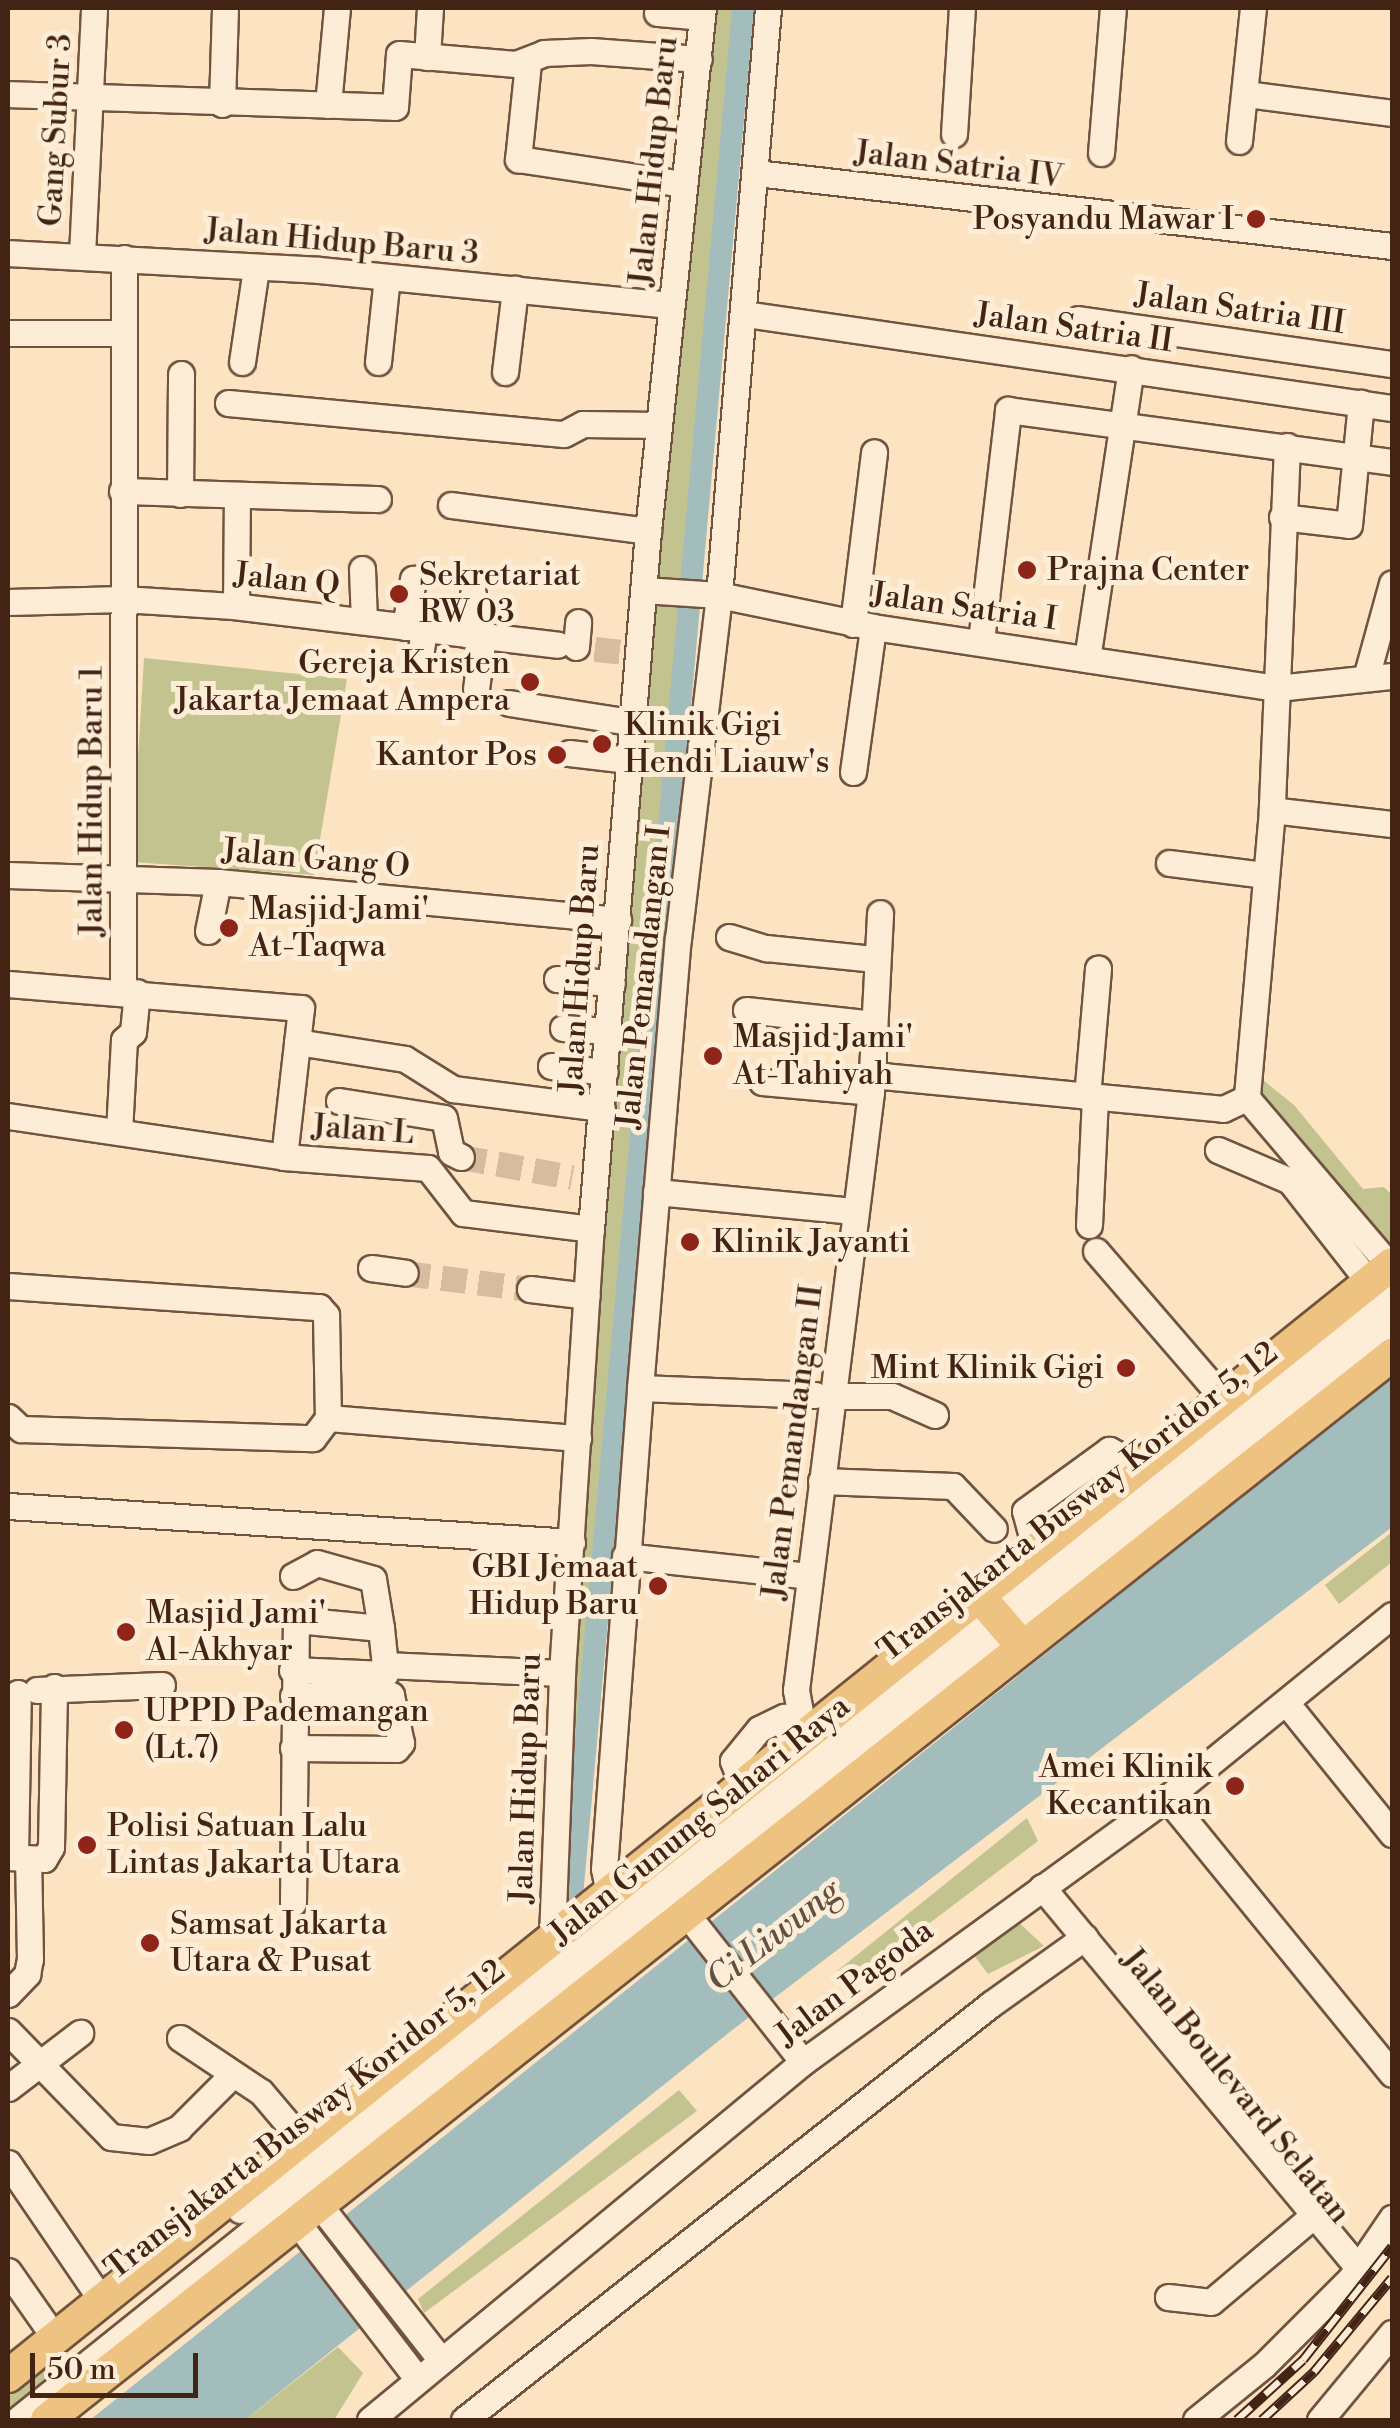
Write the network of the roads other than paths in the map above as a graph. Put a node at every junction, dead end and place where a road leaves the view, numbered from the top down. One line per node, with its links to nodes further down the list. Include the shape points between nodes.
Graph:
1 (94, 8): 16 (street, Gang Subur 3)
2 (225, 8): 17 (street)
3 (337, 8): 18 (street)
4 (430, 8): 11 (street)
5 (768, 8): 23 (street, Jalan Pemandangan I)
6 (962, 8): 20 (street)
7 (1113, 8): 22 (street)
8 (1253, 8): 15 (street)
9 (703, 12): 10 (street); 12 (street, Jalan Hidup Baru)
10 (657, 13)
11 (428, 57): 13 (street); 18 (street, via 399,54 394,107)
12 (698, 60): 13 (street, via 591,51 544,53); 25 (street, Jalan Hidup Baru)
13 (528, 63): 25 (street, via 518,158)
14 (8, 94): 16 (street)
15 (1246, 94): 19 (street); 21 (street)
16 (90, 101): 17 (street); 28 (street, Gang Subur 3)
17 (222, 104): 18 (street)
18 (328, 106)
19 (1392, 113)
20 (954, 134)
21 (1239, 141)
22 (1101, 152)
23 (756, 172): 26 (street, Jalan Satria IV); 34 (street, Jalan Pemandangan I)
24 (632, 187): 25 (street)
25 (683, 189): 33 (street, Jalan Hidup Baru)
26 (1392, 246)
27 (8, 254): 28 (street, Jalan Hidup Baru 3)
28 (82, 255): 29 (street, Jalan Hidup Baru 3)
29 (124, 258): 30 (street, Jalan Hidup Baru 3); 37 (street, Jalan Hidup Baru 1)
30 (256, 268): 31 (street, Jalan Hidup Baru 3); 38 (street)
31 (387, 277): 32 (street, Jalan Hidup Baru 3); 39 (street)
32 (514, 289): 33 (street, Jalan Hidup Baru 3); 42 (street)
33 (670, 305): 48 (street, Jalan Hidup Baru)
34 (745, 314): 41 (street, Jalan Satria II); 65 (street, Jalan Pemandangan I)
35 (1078, 319): 40 (street, Jalan Satria III)
36 (8, 333): 37 (street)
37 (120, 333): 53 (street, Jalan Hidup Baru 1)
38 (242, 362)
39 (378, 362)
40 (1392, 364)
41 (1131, 368): 44 (street, Jalan Satria II); 47 (street)
42 (505, 372)
43 (182, 374): 54 (street)
44 (1361, 402): 46 (street, Jalan Satria II); 51 (street)
45 (228, 404): 48 (street, via 564,434 583,424)
46 (1392, 408)
47 (1119, 421): 49 (street); 74 (street, via 1008,410); 75 (street)
48 (658, 425): 59 (street, Jalan Hidup Baru)
49 (1288, 446): 51 (street); 58 (street)
50 (874, 452): 70 (street)
51 (1360, 455): 52 (street); 58 (street, via 1348,525)
52 (1392, 462)
53 (122, 491): 54 (street); 66 (street, Jalan Hidup Baru 1)
54 (180, 494): 55 (street)
55 (238, 497): 56 (street); 68 (street)
56 (378, 499)
57 (451, 505): 59 (street)
58 (1282, 517): 78 (street)
59 (648, 531): 63 (street, Jalan Hidup Baru)
60 (362, 569): 69 (street)
61 (413, 578): 71 (street)
62 (1392, 583): 77 (street)
63 (645, 591): 65 (street, Jalan Satria I); 81 (street, Jalan Hidup Baru, via 630,653)
64 (473, 594): 72 (street)
65 (710, 597): 70 (street, Jalan Satria I); 120 (street, Jalan Pemandangan I)
66 (123, 599): 67 (street, Jalan Q); 68 (street, Jalan Q); 90 (street, Jalan Hidup Baru 1)
67 (8, 602)
68 (236, 606): 69 (street, Jalan Q)
69 (364, 621): 71 (street, Jalan Q)
70 (863, 625): 74 (street, Jalan Satria I); 84 (street)
71 (414, 628): 72 (street, Jalan Q); 76 (street)
72 (476, 636): 73 (street, Jalan Q); 79 (street)
73 (570, 638)
74 (981, 642): 75 (street, Jalan Satria I)
75 (1087, 658): 78 (street, Jalan Satria I)
76 (420, 662)
77 (1380, 675): 78 (street, Jalan Satria I)
78 (1276, 688): 85 (street)
79 (476, 689)
80 (508, 702): 81 (street)
81 (632, 722): 83 (street, Jalan Hidup Baru)
82 (569, 753): 83 (street)
83 (629, 760): 93 (street, Jalan Hidup Baru)
84 (853, 772)
85 (1272, 810): 86 (street); 89 (street)
86 (1392, 824)
87 (1168, 863): 89 (street)
88 (8, 875): 90 (street, Jalan Gang O)
89 (1265, 875): 112 (street)
90 (124, 876): 91 (street, Jalan Gang O); 101 (street, Jalan Hidup Baru 1)
91 (218, 882): 93 (street, Jalan Gang O); 94 (street)
92 (880, 914): 96 (street, Jalan Pemandangan II)
93 (618, 920): 99 (street, Jalan Hidup Baru)
94 (208, 931)
95 (729, 937): 96 (street, via 766,948)
96 (876, 958): 103 (street, Jalan Pemandangan II)
97 (1098, 968): 111 (street)
98 (557, 979): 99 (street)
99 (612, 983): 105 (street, Jalan Hidup Baru)
100 (8, 984): 101 (street)
101 (130, 991): 106 (street, via 301,1008); 116 (street, Jalan Hidup Baru 1, via 133,1032 124,1040)
102 (746, 1010): 103 (street)
103 (874, 1024): 110 (street, Jalan Pemandangan II)
104 (563, 1028): 105 (street)
105 (608, 1031): 108 (street, Jalan Hidup Baru)
106 (298, 1042): 114 (street, Jalan L, via 405,1059 453,1089); 118 (street)
107 (551, 1066): 108 (street)
108 (605, 1072): 114 (street, Jalan Hidup Baru)
109 (762, 1082): 110 (street)
110 (872, 1084): 111 (street); 121 (street, Jalan Pemandangan II)
111 (1091, 1098): 112 (street, via 1223,1109); 133 (street, via 1092,1238)
112 (1247, 1098): 125 (street)
113 (339, 1101): 119 (street, via 444,1118 451,1152)
114 (602, 1108): 122 (street, Jalan Hidup Baru, via 584,1179)
115 (8, 1116): 116 (street)
116 (119, 1132): 118 (street)
117 (1218, 1150): 125 (street, via 1290,1181)
118 (284, 1157): 122 (street, Jalan L, via 428,1168 463,1213)
119 (461, 1158)
120 (656, 1192): 121 (street); 131 (street, Jalan Pemandangan I)
121 (854, 1211): 132 (street, Jalan Pemandangan II)
122 (591, 1229): 128 (street, Jalan Hidup Baru)
123 (370, 1268): 124 (street)
124 (406, 1273)
125 (1386, 1277): 133 (main road, Jalan Gunung Sahari Raya); 146 (street, Transjakarta Busway Koridor 5, 12)
126 (8, 1286): 136 (street, via 319,1307 326,1315)
127 (530, 1289): 128 (street)
128 (587, 1296): 137 (street, Jalan Hidup Baru)
129 (1392, 1326): 146 (street, Transjakarta Busway Koridor 5, 12)
130 (1392, 1356): 146 (main road, Jalan Gunung Sahari Raya)
131 (640, 1388): 132 (street); 142 (street, Jalan Pemandangan I)
132 (823, 1396): 134 (street, via 892,1396); 138 (street, Jalan Pemandangan II)
133 (1222, 1396): 146 (main road, Jalan Gunung Sahari Raya, via 1035,1548)
134 (935, 1416)
135 (8, 1417): 136 (street, via 21,1429 312,1438)
136 (328, 1418): 137 (street)
137 (578, 1438): 141 (street, Jalan Hidup Baru)
138 (822, 1481): 140 (street, via 953,1486); 144 (street, Jalan Pemandangan II)
139 (8, 1506): 141 (street)
140 (994, 1529)
141 (572, 1542): 149 (street, Jalan Hidup Baru)
142 (626, 1556): 144 (street); 162 (street, Jalan Pemandangan I, via 604,1869)
143 (293, 1576): 147 (street, via 317,1564 373,1578)
144 (810, 1576): 156 (street, Jalan Pemandangan II, via 796,1690)
145 (1392, 1615): 155 (street, Jalan Pagoda)
146 (999, 1620): 156 (main road, Jalan Gunung Sahari Raya); 164 (main road, Jalan Gunung Sahari Raya); 191 (street, Transjakarta Busway Koridor 5, 12); 193 (street, Transjakarta Busway Koridor 5, 12)
147 (382, 1628): 148 (street, via 296,1620); 150 (street)
148 (292, 1670): 150 (street); 154 (street)
149 (562, 1673): 150 (street); 165 (street, Jalan Hidup Baru)
150 (387, 1678): 154 (street); 157 (street, via 400,1748)
151 (162, 1686): 152 (street)
152 (54, 1688): 153 (street); 160 (street, via 50,1847 44,1859)
153 (13, 1692): 160 (street)
154 (293, 1696): 157 (street)
155 (1288, 1705): 158 (street, Jalan Pagoda); 159 (street)
156 (803, 1740): 162 (main road, Jalan Gunung Sahari Raya)
157 (292, 1748): 163 (street)
158 (1167, 1798): 161 (street, Jalan Pagoda); 173 (street)
159 (1392, 1834)
160 (17, 1858): 167 (street, via 30,1959 27,1974)
161 (1042, 1887): 166 (street, Jalan Boulevard Selatan); 171 (street, Jalan Pagoda)
162 (609, 1894): 165 (main road, Jalan Gunung Sahari Raya)
163 (293, 1903)
164 (695, 1926): 171 (street); 180 (main road, Jalan Gunung Sahari Raya)
165 (552, 1937): 176 (main road, Jalan Gunung Sahari Raya)
166 (1080, 1937): 179 (street, Jalan Boulevard Selatan); 196 (street)
167 (8, 1994)
168 (8, 2032): 172 (street)
169 (80, 2033): 172 (street)
170 (180, 2038): 174 (street)
171 (803, 2062): 188 (street, Jalan Pagoda)
172 (40, 2066): 174 (street, via 111,2137 149,2141 179,2128); 175 (street)
173 (1392, 2074)
174 (230, 2076): 176 (street, via 261,2092)
175 (8, 2088)
176 (300, 2138): 185 (main road, Jalan Gunung Sahari Raya)
177 (8, 2163): 185 (street)
178 (1392, 2218): 183 (street)
179 (1310, 2219): 183 (street, Jalan Boulevard Selatan); 184 (street, via 1211,2302)
180 (316, 2224): 188 (street); 190 (street); 194 (main road, Jalan Gunung Sahari Raya)
181 (1392, 2227): 198 (street, via 1322,2320)
182 (8, 2271): 187 (street)
183 (1354, 2273): 197 (street, via 1264,2365)
184 (1168, 2298)
185 (102, 2301): 187 (main road, Jalan Gunung Sahari Raya)
186 (1392, 2332): 199 (street)
187 (56, 2338): 189 (main road, Jalan Gunung Sahari Raya)
188 (440, 2359): 190 (street, Jalan Pagoda)
189 (8, 2376)
190 (417, 2378): 192 (street, Jalan Pagoda)
191 (8, 2393)
192 (397, 2412): 195 (street, Jalan Pagoda)
193 (17, 2420)
194 (47, 2420)
195 (370, 2420)
196 (464, 2420)
197 (1196, 2420)
198 (1211, 2420)
199 (1320, 2420)

